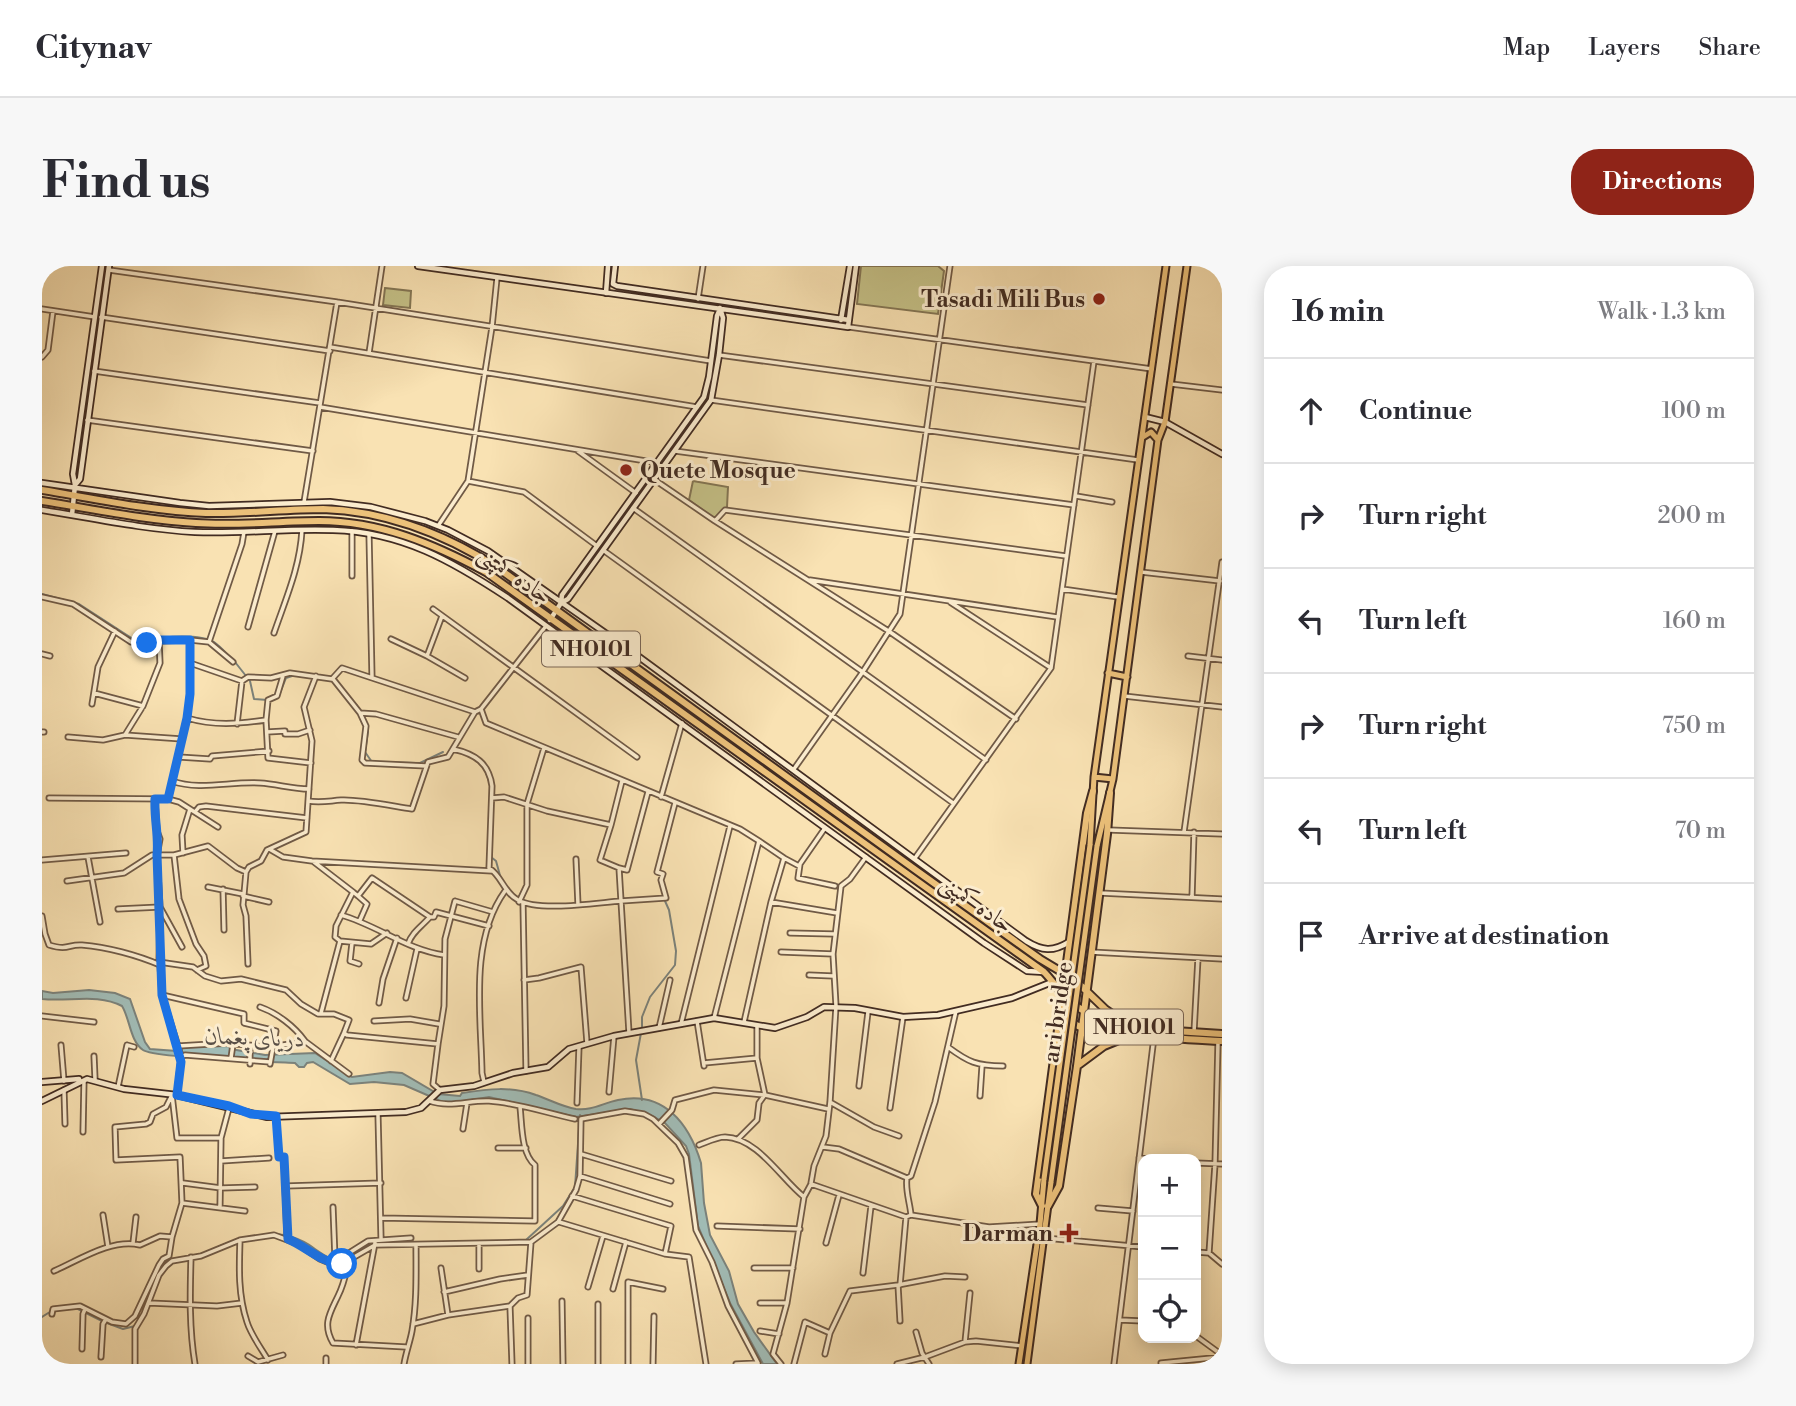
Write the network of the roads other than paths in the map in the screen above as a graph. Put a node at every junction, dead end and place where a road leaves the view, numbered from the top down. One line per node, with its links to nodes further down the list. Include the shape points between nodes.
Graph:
1 (102, 266): 14 (street)
2 (382, 266): 21 (street)
3 (418, 266): 13 (street)
4 (608, 266): 16 (street)
5 (615, 266): 17 (street, via 612,279 617,286)
6 (703, 266): 18 (street)
7 (850, 266): 27 (street)
8 (856, 266): 28 (street)
9 (950, 266): 30 (street)
10 (1166, 266): 38 (main road)
11 (1187, 266): 42 (main road, ari bridge)
12 (109, 268): 15 (street); 19 (street)
13 (497, 278): 16 (street); 29 (street)
14 (100, 281): 15 (street); 26 (street)
15 (107, 282): 26 (street)
16 (606, 293): 20 (street)
17 (683, 296): 18 (street); 20 (street)
18 (698, 299): 25 (street)
19 (337, 302): 21 (street); 31 (street)
20 (682, 304): 22 (street)
21 (376, 308): 29 (street); 32 (street)
22 (720, 308): 25 (street); 33 (street); 36 (street)
23 (42, 309): 24 (street)
24 (53, 311): 26 (street); 35 (street, via 48,349)
25 (773, 312): 27 (street)
26 (98, 317): 31 (street); 34 (street)
27 (841, 322): 28 (street)
28 (848, 323): 30 (street)
29 (492, 327): 36 (street); 40 (street)
30 (939, 341): 37 (street); 41 (street)
31 (330, 349): 32 (street); 45 (street)
32 (369, 353): 40 (street)
33 (719, 355): 41 (street); 44 (street)
34 (93, 356): 39 (street); 68 (street, via 73,474)
35 (42, 357)
36 (711, 361): 47 (street)
37 (1094, 361): 38 (street); 46 (street)
38 (1152, 369): 48 (main road)
39 (94, 371): 45 (street); 49 (street)
40 (485, 372): 47 (street); 52 (street)
41 (933, 383): 46 (street); 51 (street)
42 (1171, 384): 43 (street); 50 (main road, ari bridge)
43 (1222, 390)
44 (711, 400): 51 (street); 58 (street)
45 (320, 405): 52 (street); 57 (street)
46 (1088, 405): 56 (street)
47 (699, 407): 61 (street)
48 (1145, 417): 50 (street); 53 (main road)
49 (87, 420): 57 (street); 68 (street)
50 (1165, 422): 54 (main road, ari bridge); 59 (street)
51 (927, 430): 56 (street); 65 (street)
52 (476, 432): 55 (street); 63 (street)
53 (1143, 438): 54 (main road, via 1151,432); 60 (main road)
54 (1158, 440): 94 (main road, ari bridge)
55 (576, 450): 61 (street); 69 (street)
56 (1082, 451): 60 (street); 70 (street)
57 (313, 452): 72 (street)
58 (675, 452): 62 (street); 65 (street)
59 (1222, 454)
60 (1140, 461): 101 (main road)
61 (658, 463): 62 (street)
62 (651, 477): 66 (street); 80 (street)
63 (468, 481): 82 (street); 89 (street, via 524,492)
64 (42, 482): 68 (street)
65 (919, 485): 74 (street); 88 (street)
66 (644, 487): 69 (street); 76 (street)
67 (42, 490): 68 (highway, جاده کمپنی / NH0101)
68 (75, 490): 72 (street, via 209,506); 75 (street); 78 (highway, جاده کمپنی / NH0101, via 203,513)
69 (636, 493): 89 (street)
70 (1075, 496): 73 (street); 74 (street)
71 (42, 500): 75 (highway, جاده کمپنی / NH0101)
72 (304, 502): 78 (street)
73 (1112, 502)
74 (1074, 505): 91 (street)
75 (73, 506): 79 (street); 108 (highway, جاده کمپنی / NH0101, via 197,523 321,520 372,526 459,557 486,572)
76 (632, 508): 90 (street); 127 (street)
77 (42, 510): 79 (street)
78 (370, 510): 81 (highway, جاده کمپنی / NH0101)
79 (72, 515): 86 (street, via 167,530)
80 (715, 521): 88 (street, via 725,510); 96 (street)
81 (424, 525): 82 (street); 105 (highway, جاده کمپنی / NH0101, via 498,568)
82 (438, 526): 103 (street, via 488,551)
83 (302, 530): 84 (street); 85 (street); 112 (street, via 296,575)
84 (275, 531): 86 (street); 109 (street)
85 (352, 531): 87 (street); 95 (street)
86 (244, 532): 116 (street)
87 (369, 534): 108 (street, via 405,542 461,566); 131 (street)
88 (913, 534): 91 (street); 99 (street)
89 (597, 546): 103 (street)
90 (603, 550): 103 (street); 145 (street)
91 (1066, 556): 98 (street)
92 (1222, 562): 93 (street)
93 (1222, 567): 97 (street)
94 (1140, 572): 97 (street); 132 (main road, ari bridge)
95 (352, 576)
96 (808, 579): 99 (street); 111 (street)
97 (1221, 581): 121 (street)
98 (1061, 589): 101 (street); 107 (street)
99 (904, 593): 102 (street); 111 (street)
100 (42, 597): 110 (street, via 73,604)
101 (1118, 597): 128 (main road)
102 (947, 601): 107 (street); 126 (street)
103 (561, 603): 105 (street); 165 (street)
104 (433, 609): 106 (street)
105 (556, 610): 108 (street); 261 (highway, جاده کمپنی / NH0101)
106 (442, 617): 119 (street); 125 (street)
107 (1057, 617): 126 (street)
108 (548, 623): 125 (street); 149 (street); 260 (highway, جاده کمپنی / NH0101)
109 (248, 627)
110 (115, 631): 114 (street, via 131,642); 136 (street, via 98,667)
111 (890, 632): 127 (street); 147 (street)
112 (274, 633)
113 (391, 639): 119 (street)
114 (159, 640): 115 (street); 139 (street, via 160,663)
115 (190, 640): 116 (street); 124 (street)
116 (210, 640): 123 (street)
117 (42, 654): 118 (street)
118 (50, 656)
119 (427, 656): 133 (street)
120 (1188, 656): 121 (street)
121 (1208, 659): 122 (street); 140 (street)
122 (1222, 660)
123 (233, 662)
124 (190, 663): 135 (street); 146 (street)
125 (513, 668): 142 (street); 161 (street)
126 (1051, 668): 147 (street)
127 (862, 673): 145 (street); 162 (street)
128 (1108, 673): 132 (main road); 166 (main road)
129 (283, 676): 130 (street); 135 (street); 148 (street, via 276,696 268,702)
130 (316, 676): 134 (street); 151 (street, via 304,707)
131 (372, 677): 134 (street, via 342,668); 143 (street)
132 (1126, 677): 137 (main road, ari bridge)
133 (465, 678)
134 (332, 679): 144 (street)
135 (242, 681): 150 (street)
136 (94, 693): 138 (street); 139 (street)
137 (1124, 696): 140 (street); 167 (main road, ari bridge)
138 (92, 704)
139 (143, 706): 153 (street)
140 (1202, 706): 141 (street); 191 (street)
141 (1222, 707)
142 (481, 709): 143 (street); 157 (street, via 485,723)
143 (475, 712): 155 (street)
144 (360, 713): 155 (street); 164 (street, via 366,726 365,763)
145 (832, 715): 165 (street); 181 (street)
146 (187, 718): 150 (street); 156 (street)
147 (1016, 719): 162 (street)
148 (266, 720): 150 (street); 152 (street)
149 (682, 723): 174 (street); 189 (street)
150 (237, 724)
151 (310, 730): 152 (street); 163 (street)
152 (267, 732): 159 (street)
153 (125, 735): 154 (street, via 103,740); 156 (street)
154 (68, 737)
155 (458, 737): 158 (street)
156 (182, 739): 160 (street)
157 (544, 748): 168 (street); 182 (street)
158 (453, 749): 164 (street, via 448,757); 176 (street, via 480,759 490,773)
159 (269, 751): 160 (street); 163 (street, via 269,758)
160 (179, 757): 169 (street)
161 (637, 757)
162 (986, 760): 181 (street)
163 (311, 763): 170 (street)
164 (426, 766): 179 (street, via 412,809)
165 (793, 769): 204 (street)
166 (1094, 777): 167 (main road); 171 (main road)
167 (1113, 779): 173 (main road, ari bridge)
168 (623, 780): 172 (street); 186 (street)
169 (172, 782): 170 (street, via 261,783); 178 (street)
170 (310, 789): 179 (street)
171 (1093, 791): 245 (highway); 380 (main road, bridge, via 1090,845 1044,1180)
172 (648, 792): 174 (street); 208 (street, via 627,870)
173 (1110, 793): 190 (highway); 380 (main road, ari bridge, bridge, via 1097,846)
174 (661, 797): 180 (street)
175 (49, 798): 177 (street)
176 (492, 798): 182 (street); 209 (street, via 489,868)
177 (155, 799): 178 (street); 198 (street, via 160,839)
178 (168, 799): 183 (street)
179 (308, 801): 185 (street)
180 (675, 803): 187 (street); 223 (street, via 657,872 663,874 666,898)
181 (953, 803): 204 (street)
182 (527, 804): 186 (street); 225 (street, via 527,885)
183 (190, 810): 184 (street); 197 (street, via 182,835)
184 (195, 812): 185 (street, via 206,806); 188 (street)
185 (307, 818): 195 (street, via 304,835)
186 (611, 825): 208 (street, via 600,860)
187 (730, 825): 194 (street); 287 (street)
188 (218, 827)
189 (825, 827): 201 (street); 207 (street)
190 (1108, 830): 191 (street); 218 (highway)
191 (1184, 832): 192 (street)
192 (1194, 832): 193 (street); 221 (street)
193 (1222, 834)
194 (759, 841): 202 (street); 281 (street)
195 (271, 849): 206 (street, via 283,858); 210 (street)
196 (126, 853): 200 (street)
197 (183, 853): 199 (street); 210 (street, via 211,847)
198 (157, 855): 199 (street); 211 (street, via 124,873); 228 (street)
199 (174, 855): 259 (street, via 179,899 204,956 205,968)
200 (88, 857): 205 (street); 211 (street)
201 (866, 857): 231 (street, via 842,883); 260 (street, via 1027,971)
202 (785, 858): 207 (street); 226 (street)
203 (576, 859): 227 (street)
204 (914, 859): 245 (street, via 1035,947 1051,950)
205 (42, 860)
206 (312, 861): 209 (street); 217 (street)
207 (799, 866): 213 (street, via 799,879)
208 (619, 868): 223 (street)
209 (494, 871): 216 (street)
210 (246, 872): 219 (street)
211 (92, 878): 212 (street); 237 (street)
212 (67, 881)
213 (835, 886)
214 (208, 887): 215 (street)
215 (223, 889): 219 (street); 239 (street)
216 (505, 891): 225 (street); 230 (street)
217 (353, 892): 220 (street); 232 (street)
218 (1100, 893): 221 (street); 251 (highway)
219 (243, 895): 224 (street); 257 (street)
220 (358, 897): 234 (street, via 372,878); 236 (street, via 367,904)
221 (1192, 897): 222 (street)
222 (1222, 899)
223 (621, 901): 227 (street); 293 (street)
224 (269, 902)
225 (521, 902): 227 (street); 264 (street)
226 (771, 902): 231 (street); 285 (street)
227 (578, 905)
228 (160, 907): 229 (street); 248 (street); 256 (street)
229 (118, 909)
230 (493, 912): 235 (street, via 455,901); 238 (street)
231 (837, 913): 242 (street)
232 (341, 915): 236 (street); 244 (street, via 335,937)
233 (42, 916): 256 (street, via 49,945 68,949 79,944)
234 (430, 916): 235 (street, via 436,912); 247 (street, via 411,934)
235 (450, 916): 238 (street); 253 (street)
236 (360, 920): 240 (street)
237 (100, 922)
238 (489, 926): 324 (street, via 480,999)
239 (224, 930)
240 (387, 933): 243 (street); 246 (street, via 371,944)
241 (790, 933): 242 (street)
242 (834, 934): 252 (street)
243 (397, 938): 247 (street); 271 (street)
244 (340, 941): 246 (street); 278 (street)
245 (1070, 941): 261 (highway)
246 (352, 943): 258 (street, via 350,961)
247 (408, 944): 249 (street)
248 (182, 947)
249 (417, 949): 253 (street); 270 (street)
250 (780, 952): 252 (street)
251 (1091, 952): 254 (street); 267 (highway)
252 (833, 954): 263 (street)
253 (444, 955): 286 (street, via 444,1006)
254 (1198, 958): 255 (street); 291 (street)
255 (1222, 959)
256 (159, 963): 259 (street); 268 (street)
257 (248, 964)
258 (359, 964)
259 (197, 970): 278 (street, via 221,981 241,979 286,990)
260 (1044, 972): 266 (highway, جاده کمپنی / NH0101)
261 (1065, 974): 267 (highway, NH0101); 269 (highway)
262 (809, 975): 263 (street)
263 (833, 976): 273 (street)
264 (524, 980): 299 (street, via 581,967); 318 (street)
265 (670, 981): 289 (street)
266 (1053, 982): 269 (highway, جاده کمپنی / NH0101); 275 (street, via 1012,998)
267 (1086, 990): 276 (highway); 291 (highway, NH0101, via 1129,1026)
268 (162, 995): 304 (street, via 244,1014 244,1023 276,1031); 306 (street)
269 (1062, 995): 274 (highway); 276 (highway, NH0101)
270 (405, 998)
271 (379, 1003)
272 (260, 1006): 298 (street, via 298,1031)
273 (836, 1006): 277 (street); 288 (street, via 818,1008 807,1017 775,1028); 335 (street)
274 (1060, 1010): 290 (highway, NH0101); 380 (highway, via 1036,1194)
275 (956, 1011): 280 (street); 307 (street)
276 (1083, 1011): 290 (highway); 294 (highway, NH0101)
277 (868, 1012): 280 (street); 325 (street)
278 (320, 1014): 292 (street, via 349,1020)
279 (42, 1016): 284 (street)
280 (903, 1017): 340 (street)
281 (714, 1018): 283 (street); 285 (street)
282 (374, 1021): 286 (street, via 410,1019)
283 (697, 1021): 287 (street); 312 (street, via 704,1064)
284 (94, 1022)
285 (744, 1022): 288 (street)
286 (439, 1024): 300 (street)
287 (681, 1024): 289 (street)
288 (757, 1026): 312 (street)
289 (659, 1028): 293 (street)
290 (1081, 1029): 294 (highway, NH0101); 317 (highway)
291 (1194, 1033): 297 (highway, NH0101)
292 (344, 1034): 300 (street); 313 (street)
293 (629, 1034): 295 (street)
294 (1134, 1035): 296 (highway, NH0101); 317 (highway, via 1104,1046)
295 (614, 1036): 299 (street); 329 (street)
296 (1154, 1037): 297 (highway, NH0101); 357 (street)
297 (1221, 1039): 361 (street)
298 (306, 1042): 304 (street); 313 (street)
299 (587, 1043): 303 (street)
300 (438, 1044): 328 (street, via 433,1084)
301 (61, 1045): 322 (street)
302 (232, 1045): 306 (street); 308 (street); 311 (street)
303 (579, 1045): 318 (street, via 548,1067); 337 (street)
304 (272, 1046): 308 (street); 314 (street, via 270,1063)
305 (134, 1047): 326 (street, via 127,1045)
306 (178, 1047): 310 (street)
307 (947, 1047): 315 (street); 365 (street, via 935,1102)
308 (250, 1048): 314 (street)
309 (94, 1056): 321 (street)
310 (181, 1057): 311 (street); 330 (street)
311 (231, 1058): 314 (street)
312 (757, 1058): 331 (street)
313 (331, 1061): 319 (street)
314 (250, 1062)
315 (982, 1066): 316 (street); 332 (street)
316 (1003, 1066)
317 (1077, 1066): 380 (highway, via 1061,1176 1056,1195)
318 (526, 1071): 324 (street)
319 (349, 1074)
320 (84, 1079): 321 (street); 322 (street); 327 (street); 348 (street)
321 (95, 1079): 326 (street)
322 (64, 1081): 323 (street)
323 (42, 1082)
324 (485, 1084): 328 (street)
325 (859, 1086)
326 (118, 1087): 330 (street)
327 (64, 1090): 334 (street); 346 (street)
328 (438, 1091): 333 (street)
329 (608, 1092)
330 (174, 1095): 338 (street); 350 (street, via 177,1138); 367 (street, via 150,1122 115,1127 116,1160 180,1157)
331 (765, 1095): 341 (street); 345 (street, via 714,1090 675,1100); 351 (street, via 757,1120)
332 (980, 1096)
333 (430, 1100): 336 (street); 342 (street, via 415,1110)
334 (42, 1101)
335 (830, 1102): 341 (street); 349 (street)
336 (467, 1103): 339 (street, via 489,1101); 347 (street)
337 (577, 1103)
338 (229, 1106): 343 (street); 350 (street)
339 (520, 1107): 344 (street); 355 (street)
340 (890, 1108)
341 (828, 1109): 353 (street)
342 (378, 1115): 343 (street); 368 (street)
343 (276, 1116): 370 (street)
344 (575, 1119)
345 (660, 1122): 356 (street, via 629,1111 581,1119); 469 (street, via 684,1150 696,1230 728,1306)
346 (65, 1124)
347 (463, 1129)
348 (83, 1132)
349 (899, 1136)
350 (221, 1138): 359 (street)
351 (738, 1139): 352 (street, via 723,1137); 375 (street, via 765,1157)
352 (699, 1145)
353 (823, 1147): 365 (street, via 839,1149); 369 (street)
354 (498, 1148): 355 (street)
355 (526, 1148): 388 (street, via 535,1165 535,1221)
356 (581, 1154): 364 (street); 366 (street)
357 (1139, 1154)
358 (269, 1158): 359 (street)
359 (221, 1161): 372 (street)
360 (1201, 1163): 361 (street)
361 (1215, 1164): 362 (street); 412 (street)
362 (1222, 1164)
363 (1138, 1167): 384 (street)
364 (580, 1176): 374 (street); 377 (street)
365 (908, 1178): 386 (street)
366 (671, 1181)
367 (183, 1183): 372 (street); 376 (street)
368 (381, 1183): 370 (street); 388 (street)
369 (811, 1184): 373 (street); 375 (street)
370 (286, 1186): 393 (street)
371 (256, 1187): 372 (street)
372 (221, 1188): 378 (street)
373 (839, 1195): 379 (street); 404 (street)
374 (572, 1196): 389 (street); 413 (street, via 671,1226)
375 (804, 1197): 392 (street)
376 (182, 1203): 378 (street); 395 (street)
377 (670, 1204)
378 (220, 1206): 383 (street)
379 (871, 1206): 386 (street); 422 (street)
380 (1045, 1206): 390 (main road); 398 (main road)
381 (333, 1207): 399 (street, via 334,1258)
382 (1098, 1208): 384 (street)
383 (245, 1211)
384 (1133, 1211): 408 (street)
385 (103, 1215): 409 (street)
386 (908, 1216): 390 (street, via 989,1227); 425 (street)
387 (136, 1217): 403 (street)
388 (381, 1218): 396 (street)
389 (558, 1222): 394 (street); 401 (street)
390 (1040, 1224): 438 (main road)
391 (717, 1226): 392 (street)
392 (800, 1229): 419 (street)
393 (288, 1236): 400 (street); 415 (street, via 332,1264)
394 (603, 1236): 402 (street); 426 (street)
395 (172, 1237): 403 (street); 449 (street, via 169,1256 159,1265)
396 (381, 1238): 397 (street); 399 (street)
397 (411, 1238)
398 (1045, 1238): 408 (street); 438 (main road)
399 (374, 1239): 405 (street)
400 (240, 1240): 414 (street); 433 (street)
401 (531, 1242): 407 (street); 423 (street)
402 (626, 1242): 413 (street); 427 (street)
403 (133, 1243): 409 (street)
404 (827, 1243)
405 (375, 1245): 406 (street); 415 (street); 457 (street)
406 (416, 1245): 407 (street); 450 (street)
407 (479, 1245): 420 (street)
408 (1129, 1246): 410 (street); 446 (street)
409 (108, 1247): 421 (street)
410 (1138, 1247)
411 (1201, 1252): 412 (street)
412 (1209, 1253): 416 (street)
413 (665, 1254): 481 (street, via 688,1257)
414 (191, 1257): 432 (street, via 166,1266); 437 (street)
415 (348, 1263): 457 (street, via 327,1326 333,1343)
416 (1222, 1264)
417 (441, 1268): 429 (street)
418 (754, 1268): 419 (street)
419 (793, 1268): 435 (street)
420 (479, 1269)
421 (54, 1271)
422 (863, 1273)
423 (528, 1275): 429 (street); 439 (street, via 527,1295)
424 (965, 1277): 425 (street)
425 (899, 1285): 447 (street); 453 (street, via 848,1292)
426 (588, 1287)
427 (613, 1289)
428 (663, 1289): 479 (street, via 628,1282)
429 (444, 1292): 442 (street)
430 (970, 1293): 456 (street)
431 (562, 1301): 477 (street)
432 (149, 1303): 437 (street); 449 (street)
433 (242, 1303): 437 (street); 468 (street, via 247,1325)
434 (760, 1303): 435 (street)
435 (788, 1303): 454 (street)
436 (598, 1304): 478 (street)
437 (189, 1305): 472 (street)
438 (1031, 1305): 458 (main road); 488 (main road)
439 (510, 1306): 442 (street); 475 (street)
440 (85, 1309): 441 (street, via 74,1306); 445 (street); 460 (street)
441 (53, 1312)
442 (448, 1315): 450 (street)
443 (654, 1316): 480 (street)
444 (528, 1318): 476 (street)
445 (106, 1319): 449 (street); 465 (street)
446 (1120, 1320): 448 (street); 489 (street)
447 (900, 1321)
448 (1138, 1321)
449 (134, 1323): 471 (street)
450 (413, 1324): 459 (street)
451 (760, 1331): 454 (street)
452 (916, 1332): 466 (street)
453 (830, 1333): 461 (street); 484 (street, via 805,1322)
454 (779, 1334): 483 (street, via 773,1354)
455 (1201, 1340): 464 (street)
456 (965, 1342): 458 (street); 466 (street)
457 (356, 1345): 459 (street)
458 (1022, 1346): 487 (main road)
459 (406, 1347): 474 (street)
460 (82, 1349)
461 (825, 1354)
462 (283, 1355): 468 (street)
463 (248, 1356): 468 (street, via 258,1362)
464 (1222, 1356): 470 (street)
465 (102, 1357)
466 (925, 1357): 485 (street); 486 (street)
467 (326, 1358): 473 (street)
468 (268, 1360)
469 (759, 1363): 482 (street)
470 (1161, 1363)
471 (135, 1364)
472 (195, 1364)
473 (326, 1364)
474 (404, 1364)
475 (512, 1364)
476 (528, 1364)
477 (562, 1364)
478 (598, 1364)
479 (628, 1364)
480 (653, 1364)
481 (706, 1364)
482 (736, 1364)
483 (781, 1364)
484 (794, 1364)
485 (897, 1364)
486 (929, 1364)
487 (1017, 1364)
488 (1027, 1364)
489 (1114, 1364)

